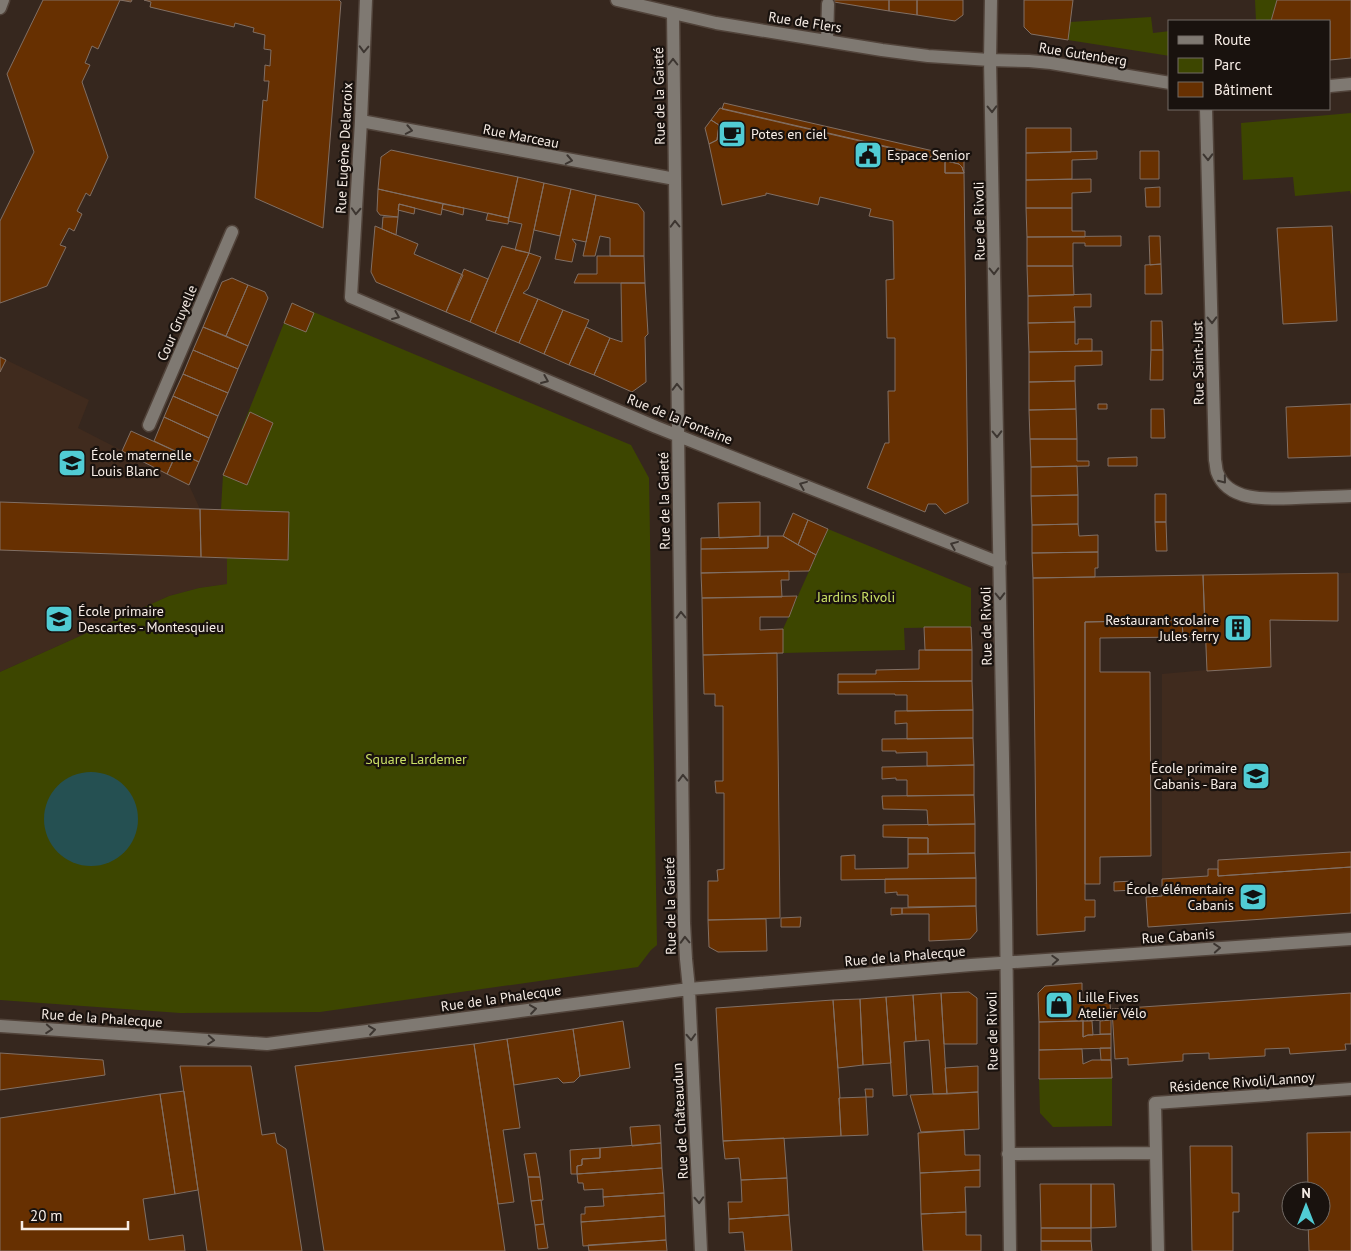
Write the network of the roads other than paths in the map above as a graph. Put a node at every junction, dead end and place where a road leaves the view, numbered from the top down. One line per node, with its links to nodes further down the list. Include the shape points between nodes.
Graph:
1 (3, 0): 6 (street)
2 (366, 0): 14 (street, Rue Eugène Delacroix, one-way to 14)
3 (617, 0): 7 (street, Rue de Flers)
4 (991, 0): 9 (street, Rue de Rivoli)
5 (828, 4): 8 (street)
6 (0, 8)
7 (673, 13): 8 (street, Rue de Flers); 15 (street, Rue de la Gaieté, one-way to 7)
8 (827, 41): 9 (street, Rue de Flers, via 928,56)
9 (990, 60): 10 (street, Rue Gutenberg, via 1029,60); 21 (street, Rue de Rivoli, one-way to 21)
10 (1168, 83)
11 (1351, 84): 12 (street)
12 (1331, 86)
13 (1206, 110): 20 (street, Rue Saint-Just, one-way to 20, via 1217,472 1234,491 1251,498)
14 (362, 121): 15 (street, Rue Marceau, one-way to 15); 17 (street, Rue Eugène Delacroix, one-way to 17)
15 (675, 179): 19 (street, Rue de la Gaieté, one-way to 15)
16 (232, 232): 18 (street, Cour Gruyelle)
17 (351, 297): 19 (street, Rue de la Fontaine, one-way to 19)
18 (149, 426)
19 (678, 436): 21 (street, Rue de la Fontaine, one-way to 19); 24 (street, Rue de la Gaieté, one-way to 19, via 684,923)
20 (1351, 496)
21 (1000, 562): 23 (street, Rue de Rivoli, one-way to 23)
22 (1351, 939): 23 (street, Rue Cabanis, one-way to 22)
23 (1006, 963): 24 (street, Rue de la Phalecque); 28 (street, Rue de Rivoli)
24 (689, 989): 25 (street, Rue de la Phalecque, one-way to 24, via 267,1044); 29 (street, Rue de Châteaudun, one-way to 29)
25 (0, 1026)
26 (1351, 1090): 27 (street, Résidence Rivoli/Lannoy, via 1155,1103)
27 (1156, 1153): 28 (street); 31 (street, Résidence Rivoli/Lannoy)
28 (1008, 1154): 30 (street, Rue de Rivoli)
29 (701, 1251)
30 (1010, 1251)
31 (1158, 1251)

